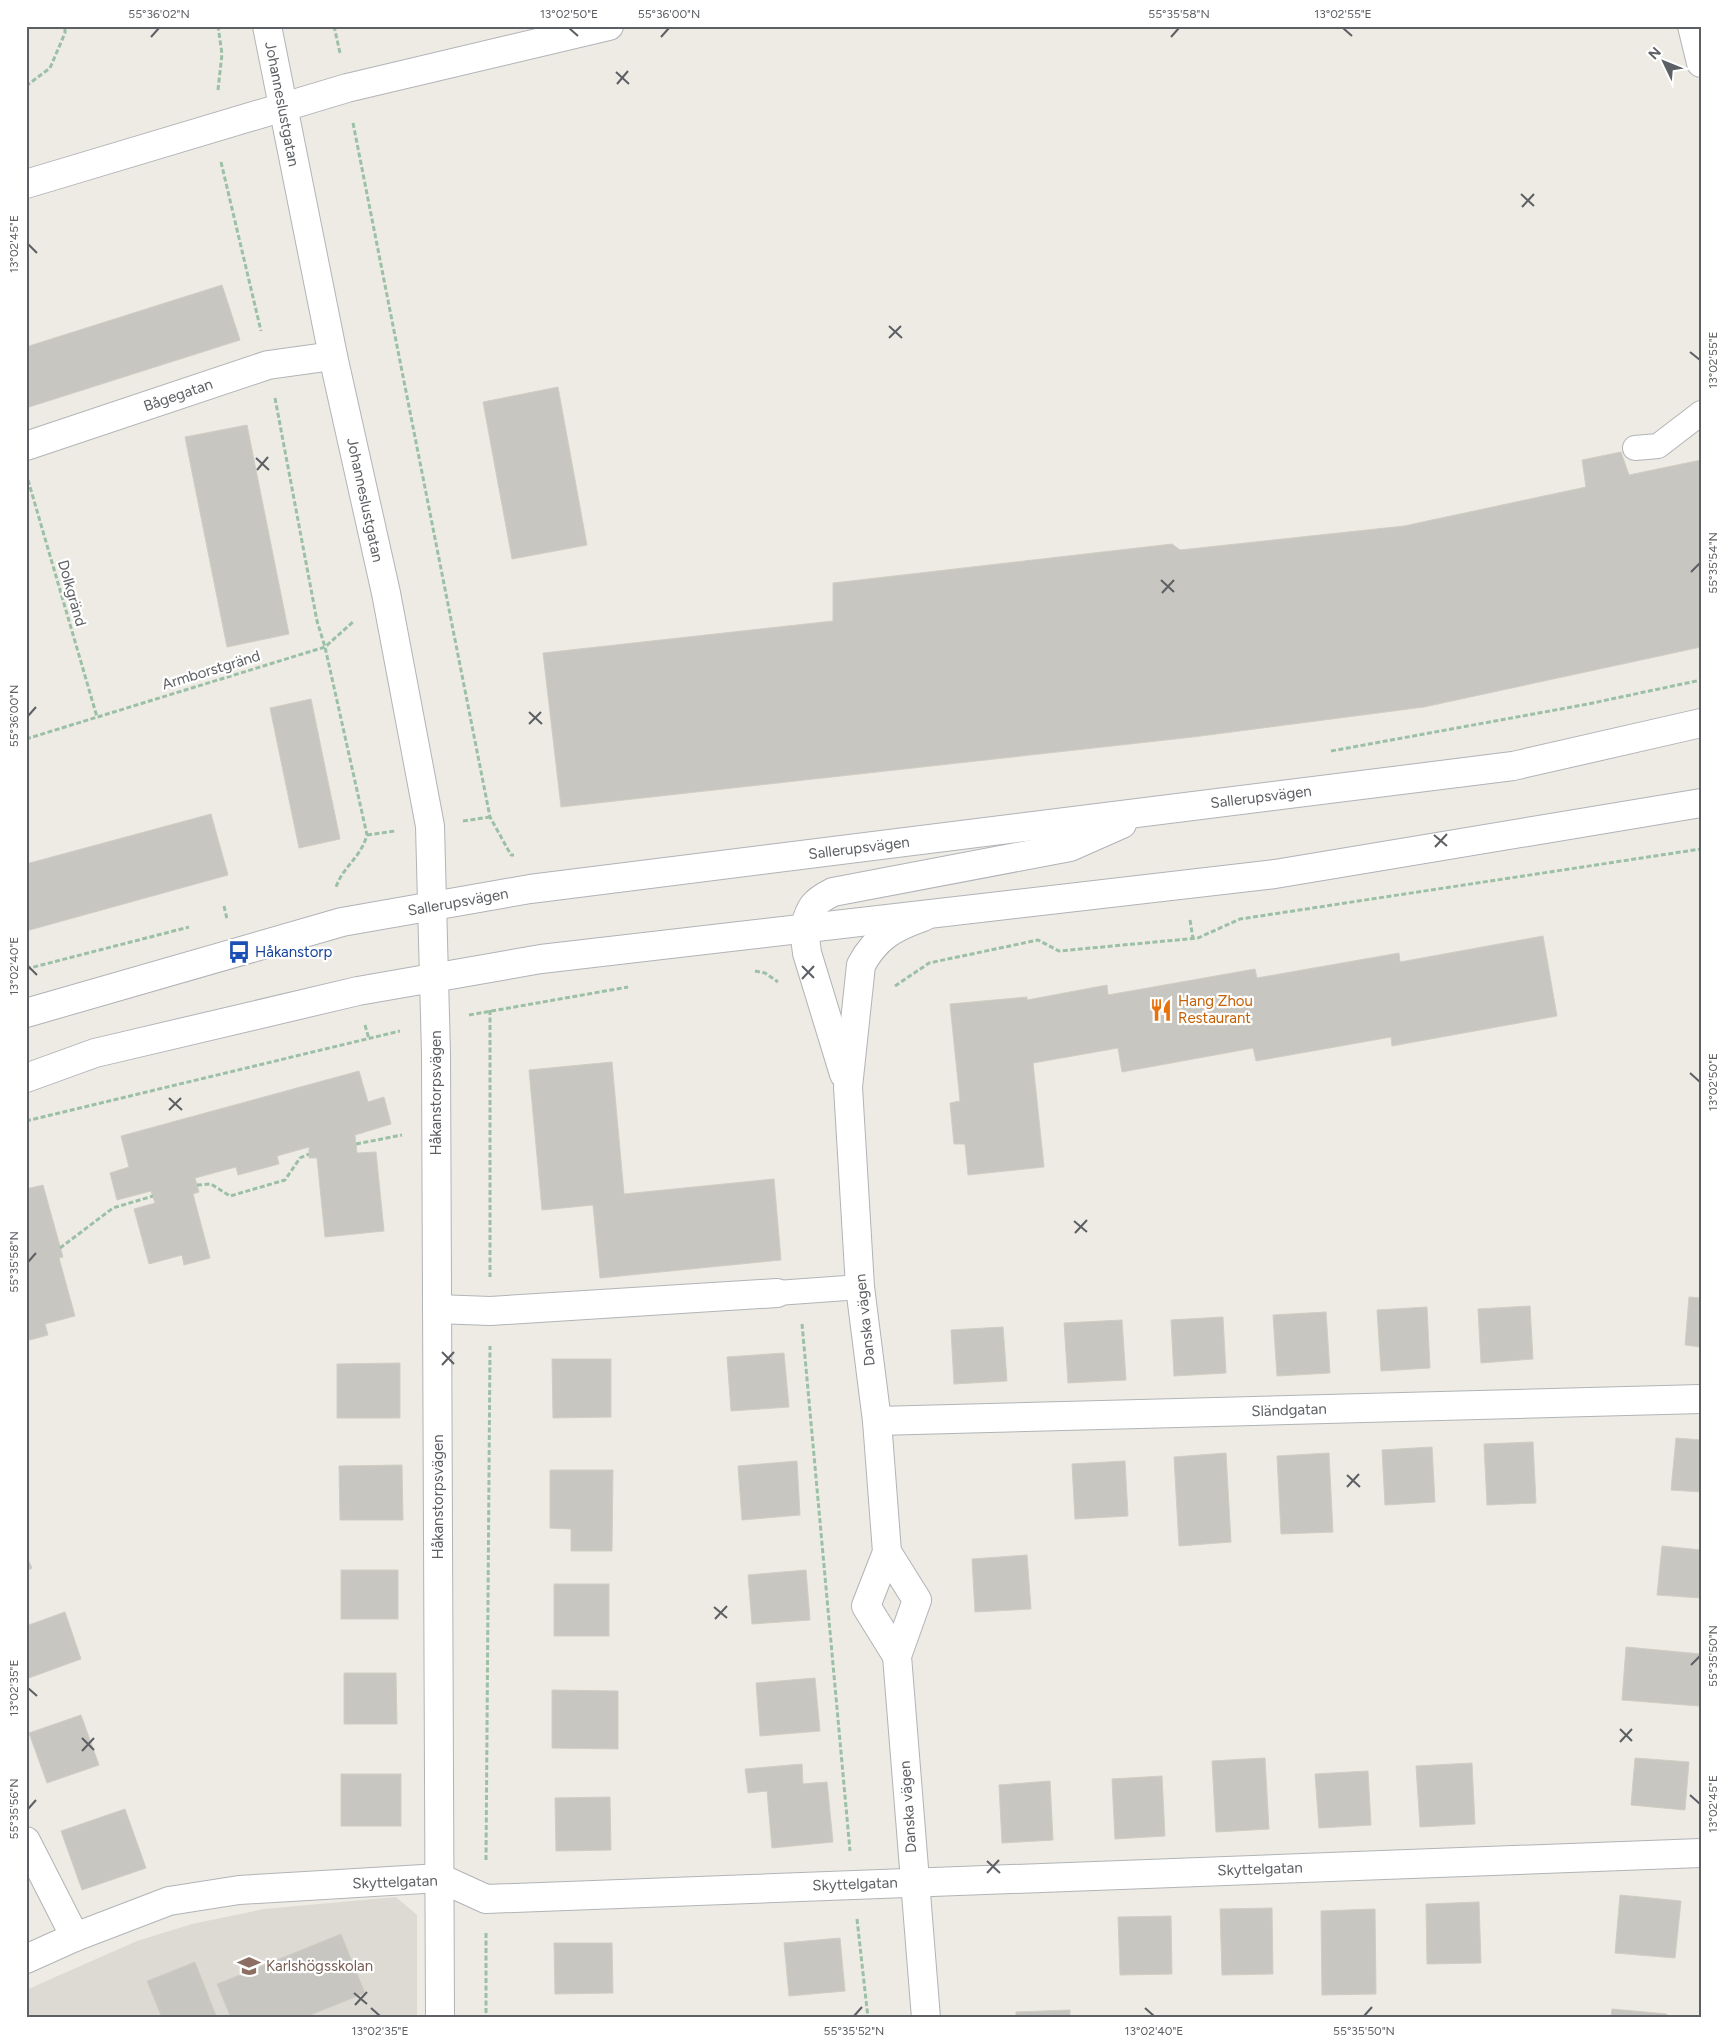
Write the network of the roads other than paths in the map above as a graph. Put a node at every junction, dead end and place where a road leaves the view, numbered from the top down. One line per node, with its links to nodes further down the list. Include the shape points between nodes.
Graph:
1 (267, 26): 5 (street, Johanneslustgatan)
2 (608, 26): 5 (street, via 347,88)
3 (1692, 26): 4 (street)
4 (1701, 63)
5 (282, 108): 6 (street); 7 (street, Johanneslustgatan)
6 (26, 184)
7 (333, 356): 9 (street, Bågegatan, via 268,365); 14 (street, Johanneslustgatan, via 386,593 430,826)
8 (1701, 413): 10 (lane, via 1658,446)
9 (26, 446)
10 (1635, 448)
11 (1701, 723): 13 (street, Sallerupsvägen, via 1513,766)
12 (1701, 802): 15 (street, via 1275,874)
13 (1154, 811): 14 (street, Sallerupsvägen, via 540,888); 16 (street, via 1070,847 833,892 818,899 809,910)
14 (432, 906): 17 (street, Johanneslustgatan); 18 (street, Sallerupsvägen, via 342,922)
15 (933, 913): 16 (street); 20 (street, Danska vägen, via 901,925 871,947 861,965)
16 (804, 929): 17 (street, via 541,959); 20 (street, Danska vägen, via 807,953)
17 (434, 977): 19 (street, via 358,990 95,1053); 23 (street, Håkanstorpsvägen)
18 (26, 1013)
19 (26, 1078)
20 (848, 1087): 21 (street, Danska vägen)
21 (860, 1287): 22 (lane); 25 (street, Danska vägen)
22 (788, 1292): 23 (street, via 490,1311)
23 (437, 1308): 30 (street, Håkanstorpsvägen)
24 (1701, 1399): 25 (street, Sländgatan)
25 (877, 1421): 26 (street, Danska vägen)
26 (887, 1552): 27 (street, Danska vägen, via 917,1600); 27 (street, Danska vägen, via 866,1606)
27 (897, 1656): 31 (street, Danska vägen)
28 (26, 1841): 32 (street)
29 (1701, 1853): 31 (street, Skyttelgatan)
30 (440, 1878): 31 (street, Skyttelgatan, via 486,1899); 32 (street, Skyttelgatan, via 231,1891 169,1902); 34 (street, Håkanstorpsvägen)
31 (914, 1881): 35 (street, Danska vägen)
32 (75, 1937): 33 (street, Skyttelgatan)
33 (26, 1959)
34 (440, 2018)
35 (926, 2018)

